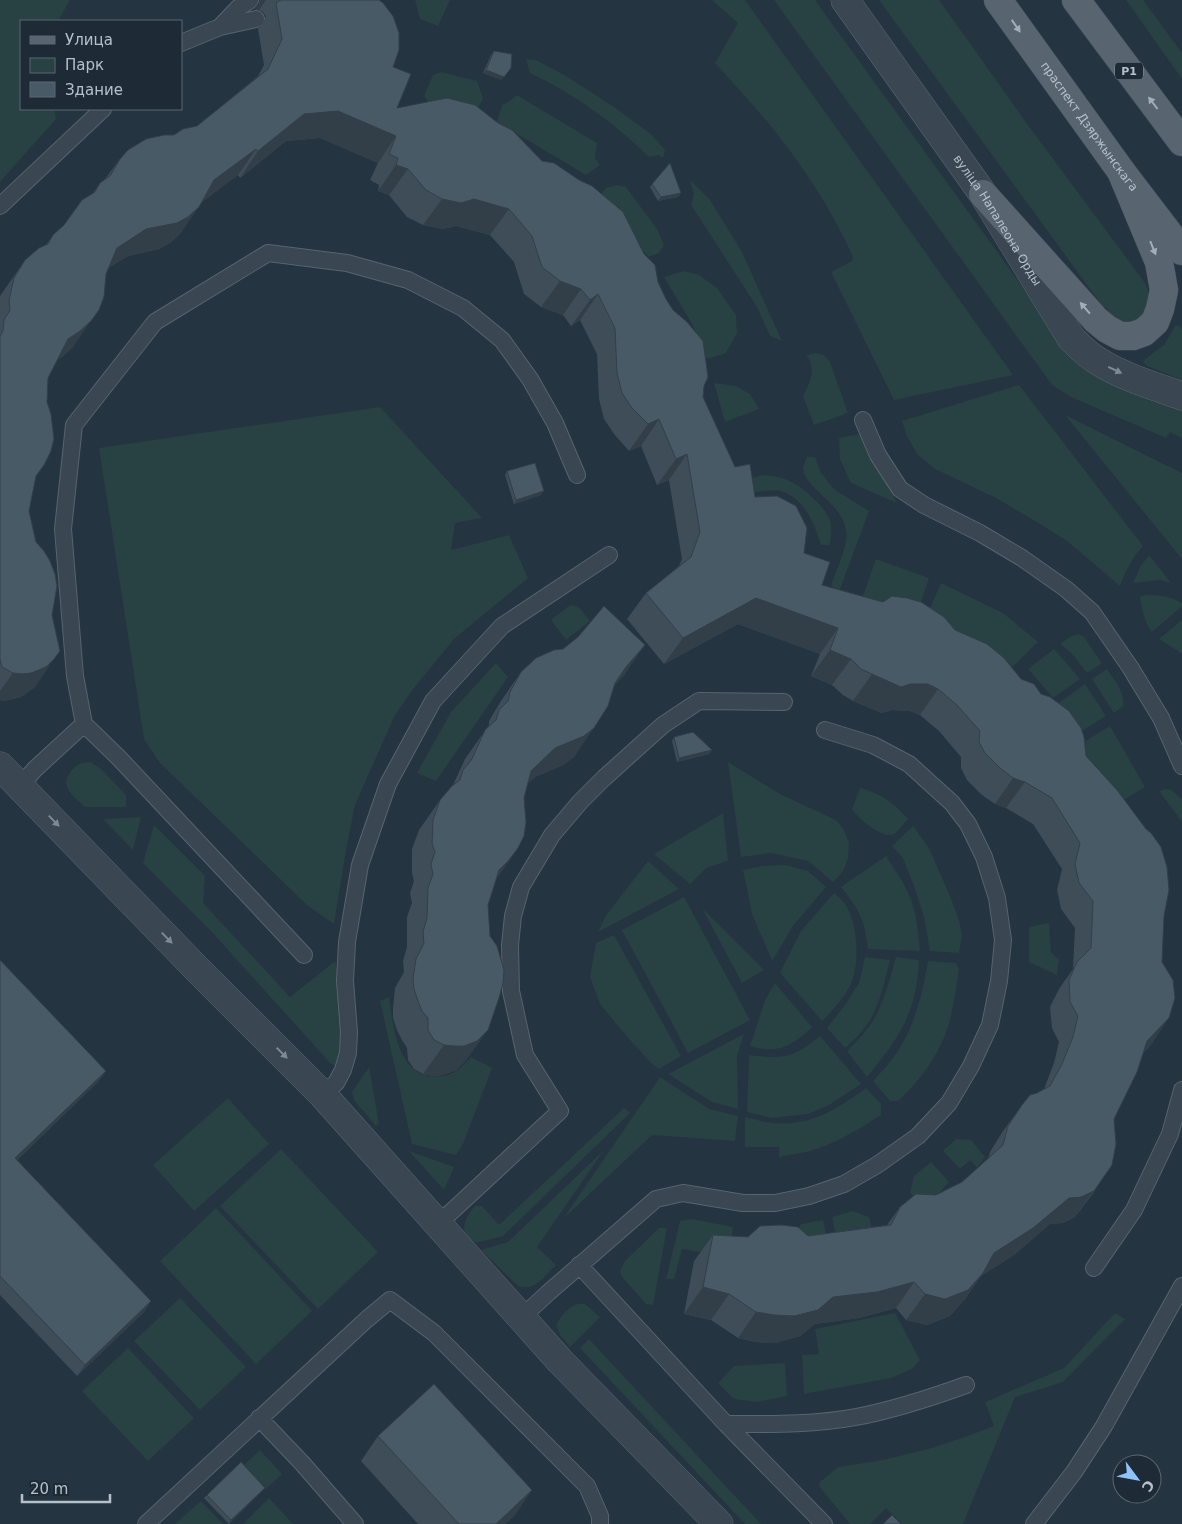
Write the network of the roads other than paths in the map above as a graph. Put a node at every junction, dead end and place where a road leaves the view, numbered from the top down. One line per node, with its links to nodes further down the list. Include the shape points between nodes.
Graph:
1 (250, 0): 6 (lane)
2 (845, 0): 11 (street, вуліца Напалеона Орды)
3 (998, 0): 10 (main road, праспект Дзяржынскага, one-way to 10)
4 (1076, 0): 9 (main road, Р1, one-way to 4)
5 (256, 19): 6 (lane)
6 (220, 27): 7 (lane)
7 (182, 43)
8 (102, 110): 12 (lane)
9 (1182, 142)
10 (1121, 171): 11 (main road, one-way to 11, via 1159,262 1164,290 1155,322 1144,332 1133,336 1120,336 1096,320); 13 (main road, праспект Дзяржынскага)
11 (983, 194): 14 (street, вуліца Напалеона Орды, one-way to 14, via 1071,338 1098,362)
12 (0, 206)
13 (1182, 251)
14 (1182, 396)
15 (863, 420): 21 (lane, via 878,455 900,489 1022,558 1092,612 1161,718)
16 (577, 475): 19 (lane, via 555,424 530,379 502,340 463,308 408,280 348,263 268,254 155,322 74,425 63,529 75,676)
17 (609, 555): 25 (lane, via 502,626 433,701 388,784 360,865 346,942 348,1053 336,1083)
18 (784, 702): 26 (lane, via 699,701 663,726 604,778 552,835 521,887 513,916 511,991 525,1055 560,1111)
19 (84, 724): 22 (lane, via 35,769); 23 (lane)
20 (825, 730): 27 (lane, via 873,745 909,764 952,803 968,824 984,857 997,898 1003,940 990,1025 972,1066 949,1103 918,1136 877,1166 844,1184 775,1203 743,1203 683,1192 656,1199)
21 (1182, 766)
22 (6, 775): 25 (street, one-way to 25)
23 (304, 955)
24 (1182, 1090): 28 (lane, via 1170,1134 1134,1210)
25 (322, 1094): 26 (street)
26 (437, 1223): 30 (street)
27 (579, 1265): 30 (lane); 33 (lane)
28 (1094, 1268)
29 (1182, 1286): 39 (lane, via 1104,1426)
30 (522, 1317): 37 (street, via 560,1361)
31 (966, 1385): 33 (lane, via 922,1401 856,1417 804,1424)
32 (259, 1418): 34 (lane); 35 (lane); 36 (lane, via 390,1300 434,1333 587,1486 600,1516)
33 (726, 1424): 38 (lane)
34 (146, 1524)
35 (355, 1524)
36 (600, 1524)
37 (720, 1524)
38 (824, 1524)
39 (1034, 1524)

